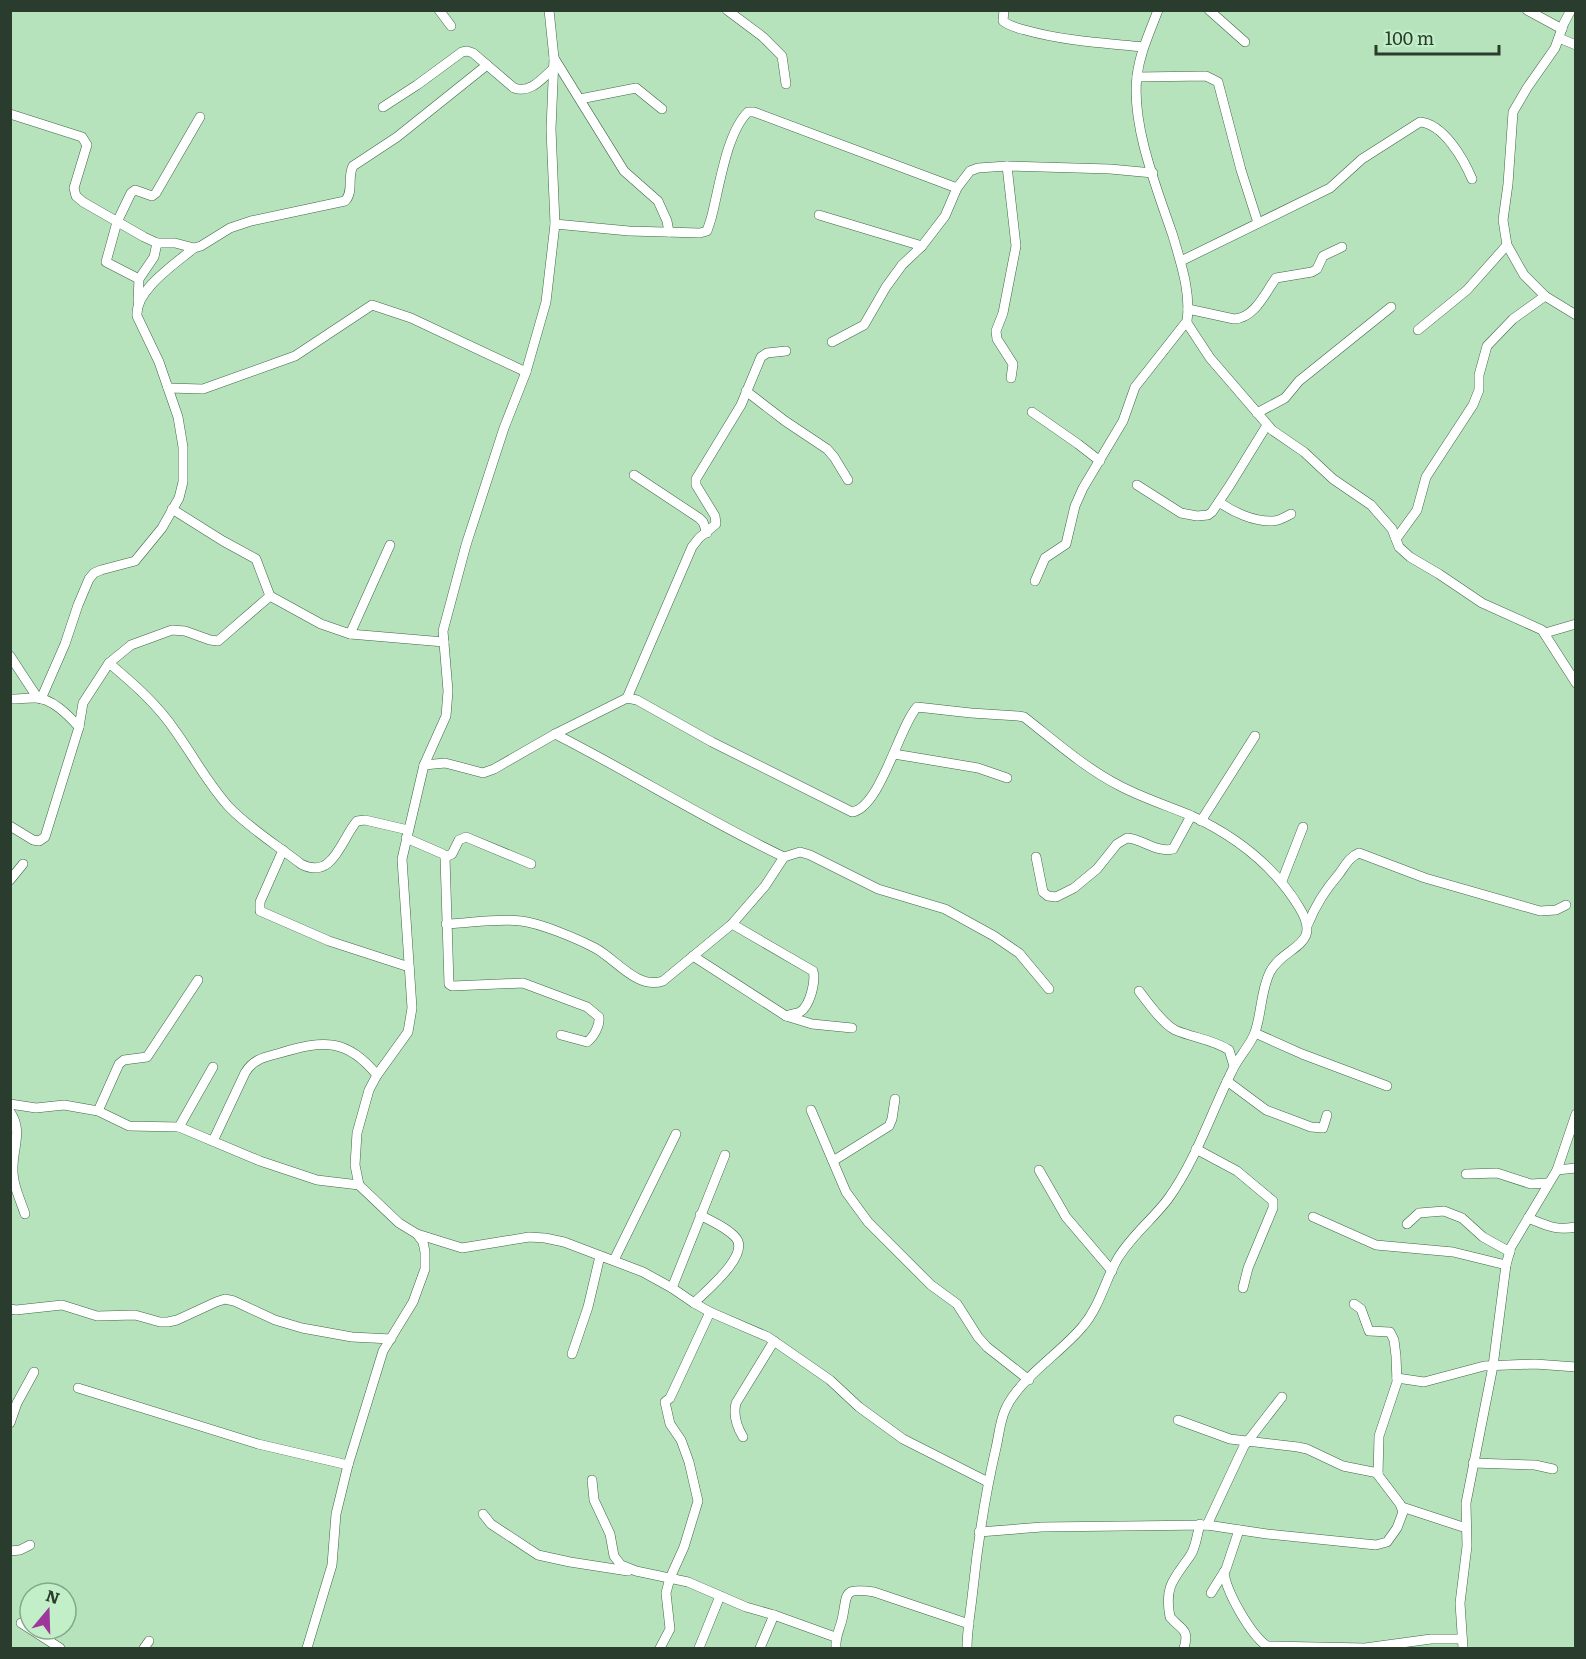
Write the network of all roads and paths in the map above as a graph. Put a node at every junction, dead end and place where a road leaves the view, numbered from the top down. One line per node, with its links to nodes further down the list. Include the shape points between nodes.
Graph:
1 (439, 10): 9 (street)
2 (549, 10): 14 (street)
3 (727, 10): 17 (street, via 782,56)
4 (1004, 10): 13 (street, via 1003,21 1007,25 1072,40)
5 (1158, 10): 13 (street)
6 (1209, 10): 11 (street)
7 (1527, 10): 10 (street)
8 (1571, 10): 10 (street)
9 (451, 26)
10 (1561, 33): 12 (street); 33 (street, via 1556,48 1513,112 1503,220)
11 (1245, 42)
12 (1575, 45)
13 (1143, 47): 16 (street)
14 (554, 63): 15 (street, via 530,89 522,91); 18 (street); 30 (street, via 551,129)
15 (487, 65): 19 (street, via 473,53 462,52); 36 (street, via 397,137 353,166 350,195 345,201 251,221)
16 (1137, 77): 24 (street, via 1138,120); 29 (street, via 1206,76 1218,82)
17 (786, 84)
18 (580, 99): 20 (street, via 636,88); 31 (street, via 624,171 658,201)
19 (383, 107)
20 (662, 109)
21 (10, 114): 28 (street, via 82,137 87,144 74,188 76,196)
22 (200, 117): 28 (street, via 156,193 152,196 135,190)
23 (1007, 166): 24 (street); 26 (street, via 970,171); 49 (street, via 1016,246 996,331 1013,364)
24 (1153, 173): 37 (street)
25 (1472, 178): 29 (street, via 1459,152 1435,128 1420,122 1362,159 1330,188)
26 (957, 188): 31 (street, via 748,112 732,139 706,231); 34 (street, via 945,216)
27 (819, 215): 34 (street)
28 (117, 222): 32 (street); 38 (street, via 106,262)
29 (1258, 223): 37 (street)
30 (555, 224): 31 (street); 48 (street, via 546,302)
31 (669, 232)
32 (157, 243): 36 (street); 38 (street, via 154,257)
33 (1507, 245): 39 (street, via 1524,275); 45 (street, via 1467,290)
34 (922, 246): 46 (street, via 896,272 864,325)
35 (1342, 247): 42 (street, via 1323,256 1312,272 1276,279 1259,304 1240,319)
36 (194, 248): 40 (street, via 153,284)
37 (1181, 261): 42 (street)
38 (139, 279): 40 (street)
39 (1545, 296): 43 (street); 63 (street, via 1513,319 1487,346 1477,395 1426,477 1417,510)
40 (138, 303): 50 (street, via 137,316)
41 (1391, 307): 53 (street, via 1299,381 1285,398)
42 (1188, 309): 44 (street)
43 (1575, 315)
44 (1187, 323): 53 (street, via 1210,358); 55 (street, via 1135,387 1123,422)
45 (1418, 330)
46 (832, 342)
47 (786, 351): 51 (street, via 761,357)
48 (526, 372): 50 (street, via 372,304 295,356 203,389); 70 (street, via 466,545 447,612)
49 (1011, 378)
50 (168, 388): 60 (street, via 183,447 183,482)
51 (746, 391): 57 (street, via 826,449); 62 (street, via 695,482 717,520)
52 (1032, 412): 55 (street)
53 (1257, 413): 54 (street)
54 (1267, 425): 59 (street); 63 (street, via 1371,505)
55 (1100, 461): 65 (street, via 1075,506 1065,544 1045,558)
56 (634, 475): 62 (street, via 699,518)
57 (848, 480)
58 (1137, 485): 59 (street, via 1189,515 1208,515)
59 (1219, 502): 61 (street, via 1237,513 1267,521)
60 (172, 509): 66 (street, via 256,559); 74 (street, via 135,561 101,570 89,579 65,644)
61 (1291, 514)
62 (707, 533): 76 (street, via 699,538 687,558)
63 (1396, 539): 68 (street, via 1410,557 1470,595)
64 (390, 545): 69 (street)
65 (1035, 581)
66 (270, 596): 69 (street, via 296,612); 72 (street, via 218,641 172,630 130,645)
67 (1575, 624): 68 (street)
68 (1545, 633): 73 (street)
69 (350, 634): 70 (street)
70 (444, 642): 81 (street, via 446,716)
71 (10, 656): 74 (street)
72 (109, 663): 77 (street, via 83,703); 88 (street, via 160,711 231,809)
73 (1575, 682)
74 (39, 698): 75 (street); 77 (street, via 53,704)
75 (10, 699)
76 (627, 699): 78 (street); 80 (street, via 637,700 852,812 862,809)
77 (79, 727): 85 (street, via 45,837 33,840)
78 (555, 734): 81 (street, via 483,773 445,763); 89 (street)
79 (1255, 736): 84 (street)
80 (894, 754): 82 (street, via 978,768); 83 (street, via 916,707 1024,717 1096,772)
81 (424, 765): 87 (street)
82 (1007, 778)
83 (1191, 816): 84 (street); 91 (street, via 1173,849 1161,850 1127,838 1117,844 1097,869 1056,897 1043,892)
84 (1201, 821): 95 (street, via 1257,856)
85 (10, 826)
86 (1303, 827): 95 (street)
87 (407, 834): 88 (street, via 381,823 357,821 335,857 320,869 310,869); 90 (street); 101 (street, via 402,860)
88 (283, 850): 101 (street, via 260,902 260,911)
89 (784, 856): 98 (street, via 765,886); 103 (street, via 800,852 810,855 878,889 945,909 1018,953)
90 (445, 857): 93 (street, via 453,854 459,840 466,837); 97 (street)
91 (1036, 857)
92 (24, 864): 94 (street)
93 (531, 864)
94 (10, 880)
95 (1282, 881): 99 (street)
96 (1566, 905): 99 (street, via 1540,911 1425,878 1359,853 1327,886)
97 (447, 924): 100 (street, via 508,920 535,924 597,948 649,983 663,981); 108 (street, via 452,986 523,983 587,1007 599,1017 600,1022 587,1042)
98 (732, 924): 100 (street); 105 (street, via 813,971 807,1005)
99 (1308, 924): 107 (street, via 1300,945 1270,972)
100 (693, 956): 105 (street)
101 (409, 967): 111 (street, via 411,1024)
102 (198, 980): 117 (street, via 147,1057 119,1064)
103 (1049, 989)
104 (1139, 992): 109 (street, via 1171,1027 1229,1050)
105 (786, 1016): 106 (street, via 812,1024)
106 (852, 1028)
107 (1255, 1032): 109 (street); 113 (street)
108 (561, 1035)
109 (1234, 1066): 112 (street)
110 (213, 1067): 121 (street)
111 (377, 1075): 123 (street, via 363,1058 331,1045 302,1046 258,1060 245,1073); 132 (street, via 357,1133 355,1165)
112 (1227, 1081): 120 (street, via 1266,1110 1311,1127 1323,1128); 124 (street)
113 (1387, 1086)
114 (895, 1099): 126 (street, via 889,1126)
115 (10, 1104): 117 (street)
116 (811, 1110): 126 (street)
117 (98, 1111): 121 (street, via 129,1126)
118 (10, 1112): 133 (street, via 17,1130 14,1177)
119 (1575, 1114): 129 (street)
120 (1327, 1115)
121 (179, 1128): 123 (street)
122 (676, 1134): 142 (street)
123 (213, 1141): 132 (street, via 317,1180)
124 (1196, 1149): 144 (street, via 1168,1200 1119,1256); 146 (street, via 1237,1171 1273,1201)
125 (725, 1155): 134 (street)
126 (833, 1161): 158 (street, via 849,1197 868,1222 936,1289 957,1304 987,1347)
127 (1575, 1168): 129 (street)
128 (1039, 1170): 144 (street, via 1066,1217)
129 (1557, 1170): 131 (street)
130 (1466, 1174): 131 (street, via 1497,1173 1531,1184)
131 (1547, 1184): 136 (street)
132 (359, 1185): 139 (street, via 399,1223)
133 (25, 1214)
134 (700, 1215): 145 (street); 147 (street, via 734,1235 739,1251)
135 (1313, 1217): 143 (street, via 1376,1245 1453,1252)
136 (1528, 1218): 138 (street, via 1556,1229); 140 (street)
137 (1407, 1224): 140 (street, via 1419,1213 1444,1211 1462,1218)
138 (1575, 1227)
139 (417, 1234): 141 (street, via 462,1248 545,1238); 151 (street, via 426,1252 425,1269 413,1302)
140 (1510, 1252): 143 (street)
141 (600, 1256): 142 (street); 153 (street)
142 (614, 1260): 145 (street)
143 (1506, 1265): 154 (street)
144 (1112, 1271): 158 (street, via 1086,1323)
145 (672, 1287): 147 (street)
146 (1243, 1288)
147 (694, 1303): 150 (street)
148 (1354, 1304): 157 (street, via 1369,1331 1391,1333)
149 (10, 1309): 151 (street, via 62,1305 97,1316 135,1316 168,1322 225,1299 302,1328)
150 (710, 1312): 152 (street); 181 (street, via 665,1402 670,1424 689,1462 698,1501)
151 (391, 1339): 166 (street, via 383,1352)
152 (774, 1341): 163 (street, via 736,1403 738,1428); 170 (street, via 903,1439)
153 (572, 1354)
154 (1494, 1366): 155 (street); 157 (street, via 1476,1367 1424,1382); 165 (street)
155 (1575, 1367)
156 (34, 1372): 162 (street)
157 (1397, 1378): 168 (street, via 1379,1436)
158 (1029, 1380): 170 (street, via 1005,1411)
159 (78, 1388): 166 (street, via 258,1444)
160 (1282, 1397): 164 (street)
161 (1178, 1420): 164 (street, via 1225,1438)
162 (10, 1423)
163 (743, 1437)
164 (1248, 1440): 168 (street, via 1298,1447 1343,1466); 173 (street)
165 (1473, 1463): 167 (street, via 1540,1465); 174 (street)
166 (348, 1465): 188 (street, via 336,1514 332,1565)
167 (1553, 1469)
168 (1378, 1473): 171 (street)
169 (592, 1480): 179 (street, via 594,1500 610,1534 614,1556 621,1565)
170 (988, 1482): 176 (street)
171 (1402, 1507): 174 (street); 175 (street, via 1397,1528 1380,1545)
172 (483, 1514): 179 (street, via 491,1524 538,1555)
173 (1204, 1525): 175 (street); 176 (street, via 1042,1527); 194 (street, via 1192,1553 1174,1577 1168,1600 1170,1617 1186,1633)
174 (1466, 1528): 187 (street, via 1460,1603)
175 (1239, 1530): 180 (street)
176 (979, 1532): 185 (street)
177 (30, 1545): 178 (street)
178 (10, 1551)
179 (636, 1571): 181 (street)
180 (1224, 1572): 182 (street); 187 (street, via 1230,1596 1267,1646 1365,1648 1431,1639)
181 (670, 1578): 183 (street); 189 (street, via 665,1597 670,1629)
182 (1211, 1593)
183 (720, 1596): 184 (street); 190 (street)
184 (774, 1614): 186 (street); 191 (street)
185 (969, 1624): 186 (street, via 858,1590 846,1597); 193 (street)
186 (835, 1637): 192 (street)
187 (1462, 1644)
188 (307, 1648)
189 (660, 1648)
190 (699, 1648)
191 (760, 1648)
192 (836, 1648)
193 (967, 1648)
194 (1184, 1648)

